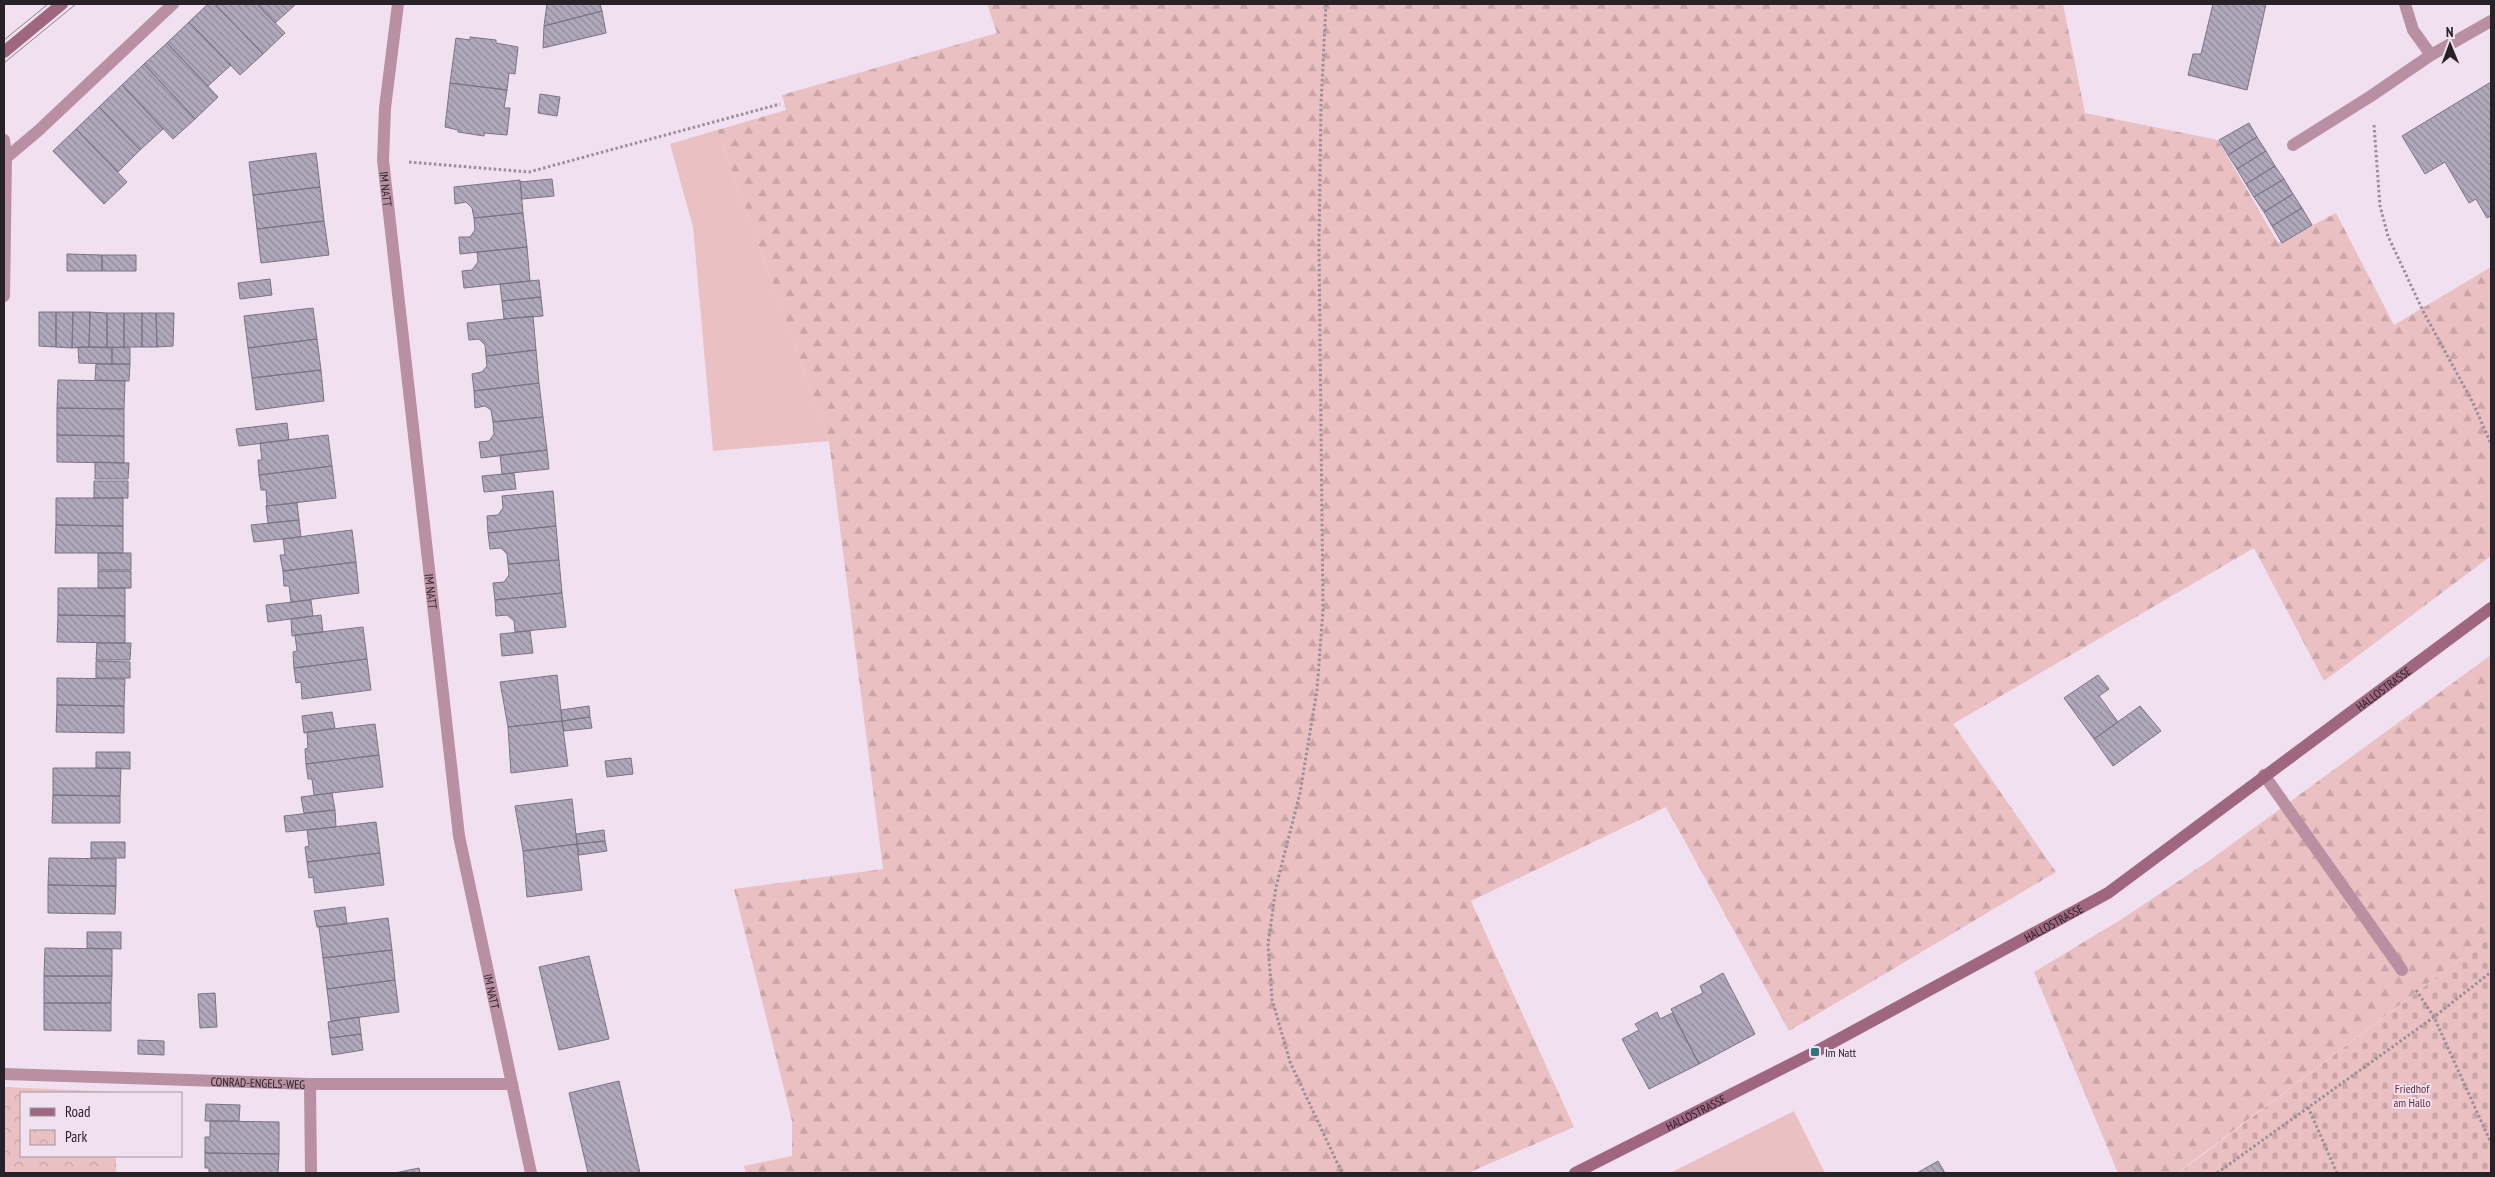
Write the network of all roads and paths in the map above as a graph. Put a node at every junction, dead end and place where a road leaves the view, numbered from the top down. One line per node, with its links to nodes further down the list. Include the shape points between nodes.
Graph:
1 (62, 4): 7 (main road)
2 (173, 4): 13 (street)
3 (398, 4): 14 (street, IM NATT, via 385,108)
4 (1326, 4): 29 (path, via 1319,245 1323,610 1317,690 1302,784 1276,887 1268,944 1272,1000 1290,1062)
5 (2406, 4): 8 (street, via 2413,30)
6 (2491, 21): 8 (street)
7 (4, 52)
8 (2431, 54): 12 (street)
9 (780, 104): 14 (path, via 529,172)
10 (4, 140): 13 (street)
11 (2375, 142): 16 (path, via 2380,206 2388,236 2422,311 2473,403)
12 (2293, 145)
13 (6, 158): 15 (street)
14 (383, 160): 24 (street, IM NATT, via 459,836)
15 (4, 296)
16 (2491, 444)
17 (2491, 608): 18 (main road, HALLOSTRASSE)
18 (2264, 775): 19 (street); 30 (main road, HALLOSTRASSE, via 2108,893 1816,1052)
19 (2402, 970): 21 (path)
20 (2491, 972): 21 (path)
21 (2434, 1017): 25 (path); 26 (path)
22 (4, 1074): 23 (street, CONRAD-ENGELS-WEG)
23 (310, 1084): 24 (street, CONRAD-ENGELS-WEG); 27 (street)
24 (512, 1084): 28 (street, IM NATT)
25 (2308, 1107): 31 (path); 32 (path)
26 (2491, 1143)
27 (311, 1173)
28 (532, 1173)
29 (1342, 1173)
30 (1575, 1173)
31 (2217, 1173)
32 (2337, 1173)

